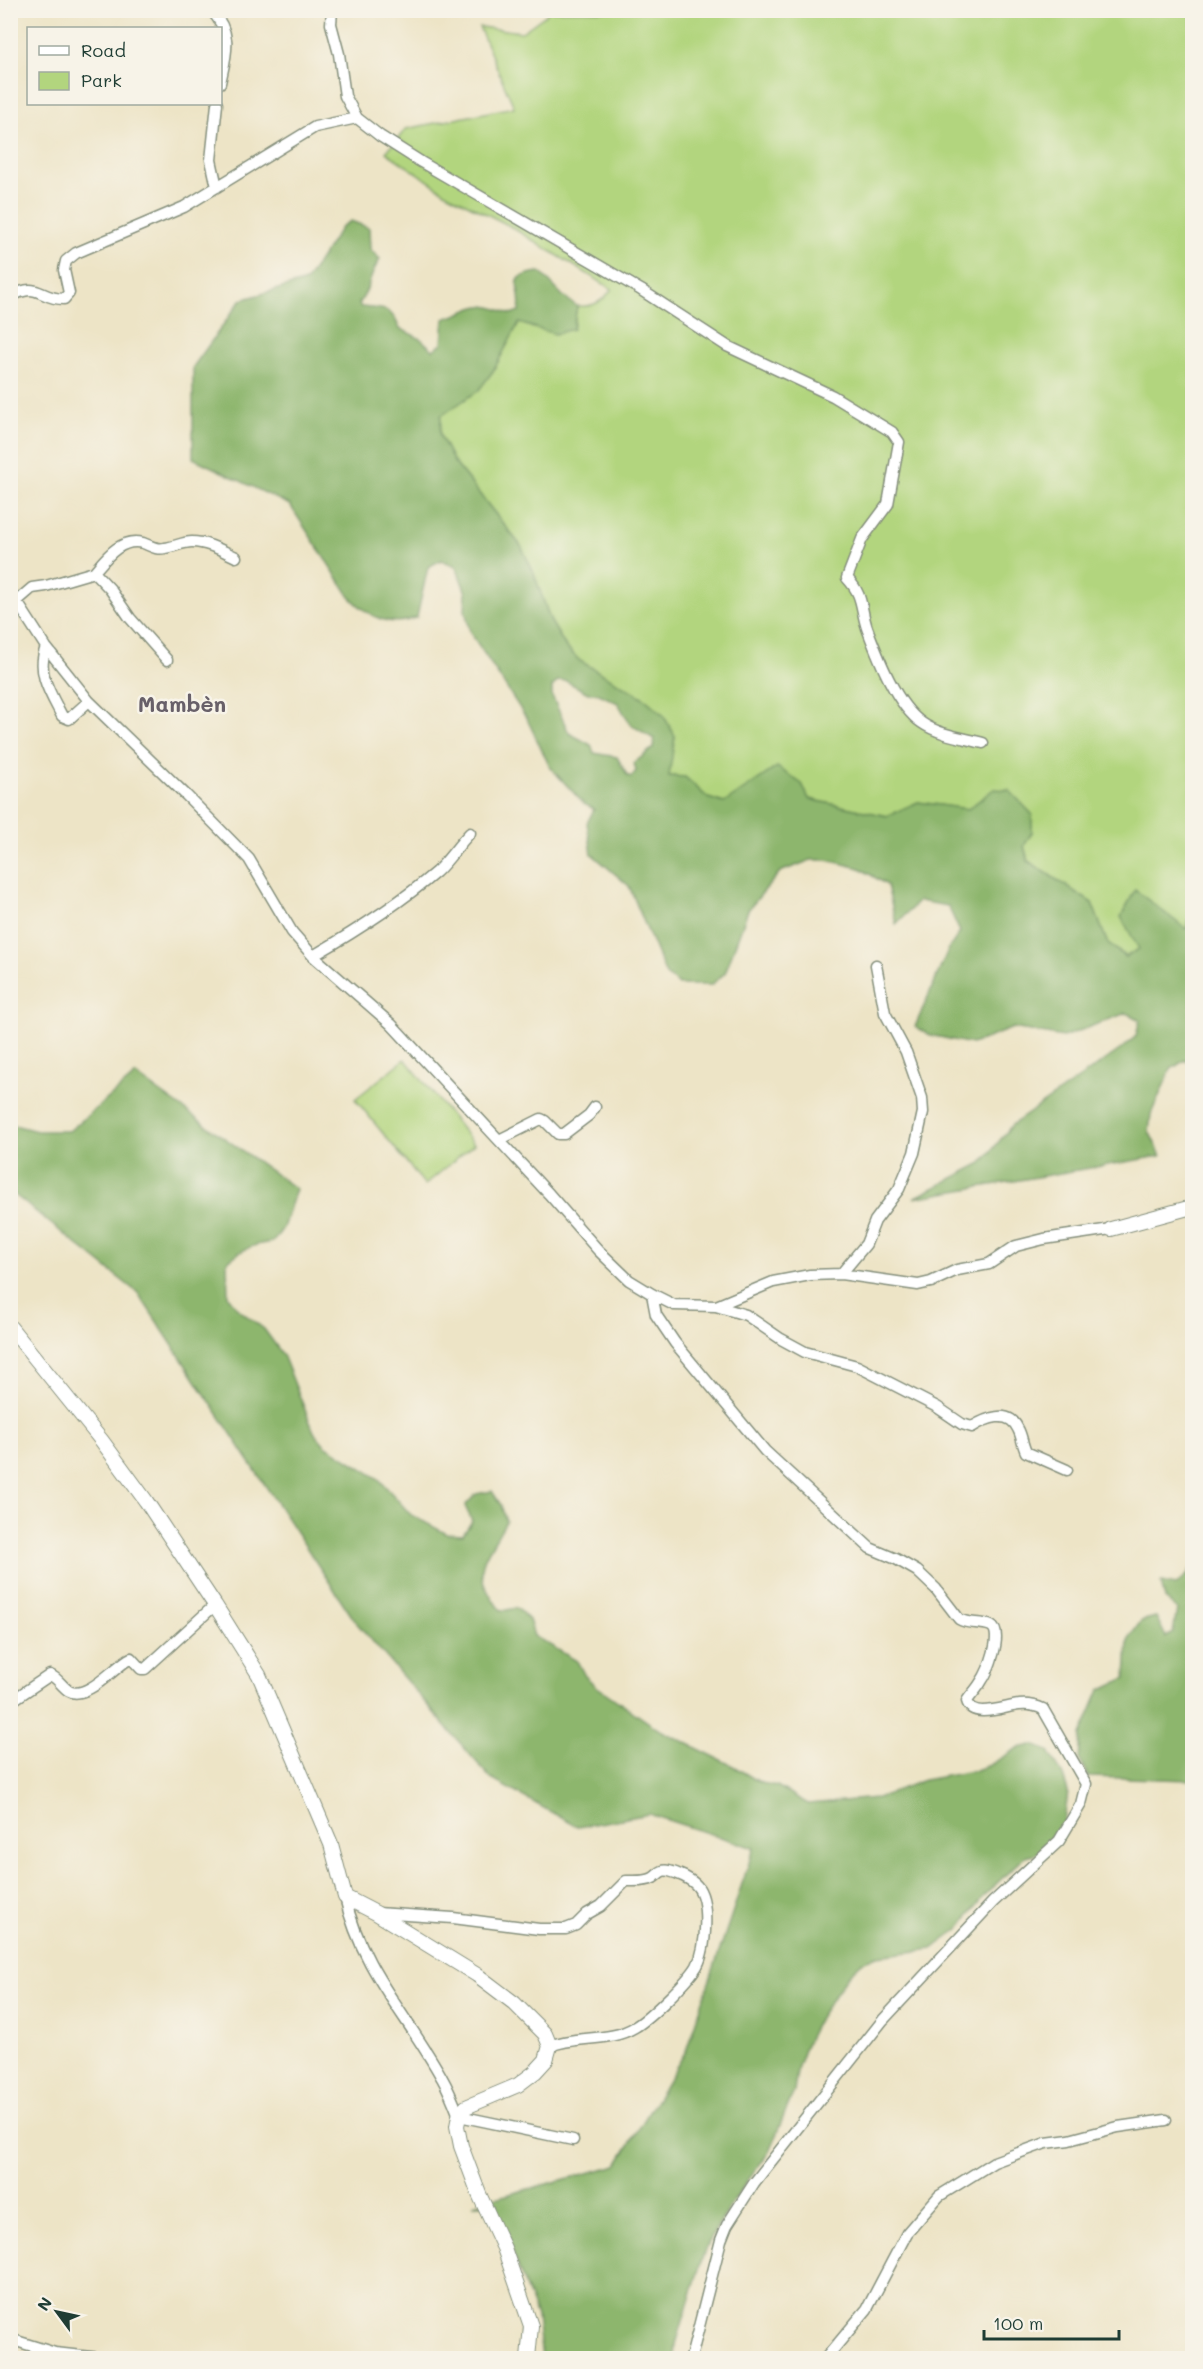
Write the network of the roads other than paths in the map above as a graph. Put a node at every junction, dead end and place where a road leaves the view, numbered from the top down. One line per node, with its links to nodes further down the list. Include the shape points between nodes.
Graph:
1 (211, 10): 3 (street, via 225,30)
2 (332, 10): 5 (street, via 331,24 345,96)
3 (222, 71)
4 (217, 105): 6 (street, via 211,160)
5 (357, 118): 6 (street, via 315,127); 15 (street, via 421,162 641,290 728,346 833,396 892,432 899,442 888,504 862,539 848,578 862,598 866,625 882,665 911,714 933,729)
6 (217, 187): 7 (street, via 184,207 66,261 69,293 64,299 35,289)
7 (10, 297)
8 (236, 557): 9 (street, via 192,542 165,548 128,543 110,554)
9 (94, 572): 11 (street, via 32,588); 13 (street)
10 (10, 591): 11 (street)
11 (14, 604): 12 (street)
12 (45, 646): 14 (street); 14 (street, via 41,659 43,675 62,716 69,719)
13 (167, 660)
14 (89, 701): 17 (street, via 249,859 292,932)
15 (983, 743)
16 (470, 833): 17 (street, via 425,881)
17 (313, 956): 20 (street, via 391,1024)
18 (876, 965): 23 (street, via 885,1012 906,1052 923,1112 914,1154 898,1189 875,1221 866,1244)
19 (595, 1107): 20 (street, via 564,1134 558,1134 541,1119)
20 (499, 1140): 24 (street, via 598,1250 629,1280)
21 (1192, 1207): 22 (street)
22 (1111, 1229): 23 (street, via 1016,1246 988,1264 957,1270 918,1285)
23 (841, 1274): 25 (street, via 773,1282)
24 (651, 1294): 25 (street, via 674,1305); 39 (street, via 656,1315 675,1343 765,1451 870,1548 917,1571 959,1619 990,1625 996,1630 992,1658 967,1705 980,1711 1020,1704 1043,1709 1086,1784 1080,1804 1059,1841 993,1902 883,2020 754,2183 721,2240)
25 (716, 1306): 27 (street, via 746,1315 805,1352 867,1370 962,1424 972,1427 997,1416 1009,1419 1018,1426 1026,1452)
26 (10, 1327): 28 (street, via 102,1441)
27 (1067, 1470)
28 (215, 1605): 29 (street, via 145,1669 131,1658 89,1688 75,1692 50,1675); 30 (street, via 259,1675 331,1844)
29 (10, 1702)
30 (345, 1897): 31 (street); 33 (street, via 357,1940 443,2079)
31 (376, 1913): 32 (street, via 514,2003 545,2034); 32 (street, via 566,1929 601,1906 626,1881 648,1880 668,1871 698,1887 706,1914 698,1963 691,1975 649,2018 633,2028 607,2037 562,2041)
32 (550, 2046): 33 (street, via 546,2060 535,2072 518,2085 466,2107)
33 (459, 2116): 35 (street); 38 (street, via 461,2146 504,2248 531,2326)
34 (1166, 2120): 40 (street, via 1046,2143 994,2162 939,2196 907,2233 867,2309)
35 (573, 2140)
36 (10, 2339): 37 (street, via 55,2353)
37 (100, 2358)
38 (528, 2358)
39 (691, 2358)
40 (826, 2358)

